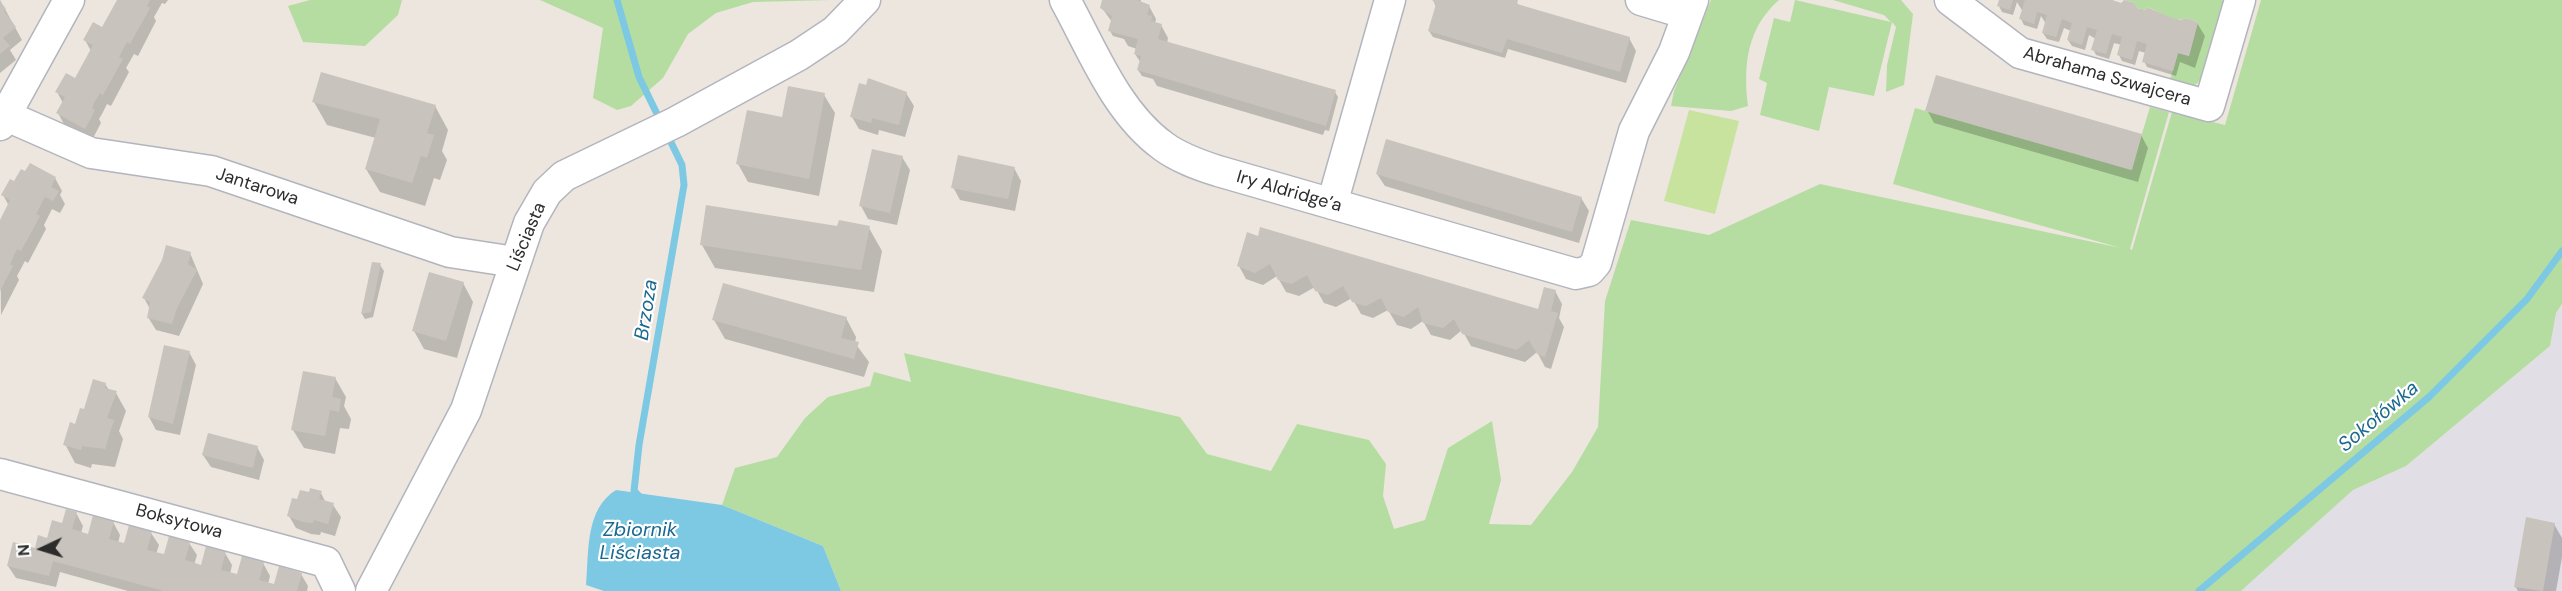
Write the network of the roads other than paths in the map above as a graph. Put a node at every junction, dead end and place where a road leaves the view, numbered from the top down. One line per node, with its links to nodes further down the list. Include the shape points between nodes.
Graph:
1 (69, 0): 9 (street)
2 (865, 0): 11 (street, Liściasta, via 835,31 799,55 676,122 564,176 534,212)
3 (1065, 0): 10 (street, Iry Aldridge’a, via 1126,108 1162,146 1209,168)
4 (1390, 0): 10 (street)
5 (1641, 0): 8 (street)
6 (1950, 0): 7 (street, Abrahama Szwajcera, via 2020,53 2209,106)
7 (2240, 0)
8 (1691, 7): 10 (street, Iry Aldridge’a, via 1674,52 1634,131 1596,263 1588,271 1576,274)
9 (2, 118): 11 (street, Jantarowa, via 91,153 212,171 450,252)
10 (1332, 204)
11 (515, 262): 14 (street, Liściasta, via 466,410)
12 (0, 474): 13 (street, Boksytowa, via 326,562)
13 (340, 591)
14 (371, 591)

